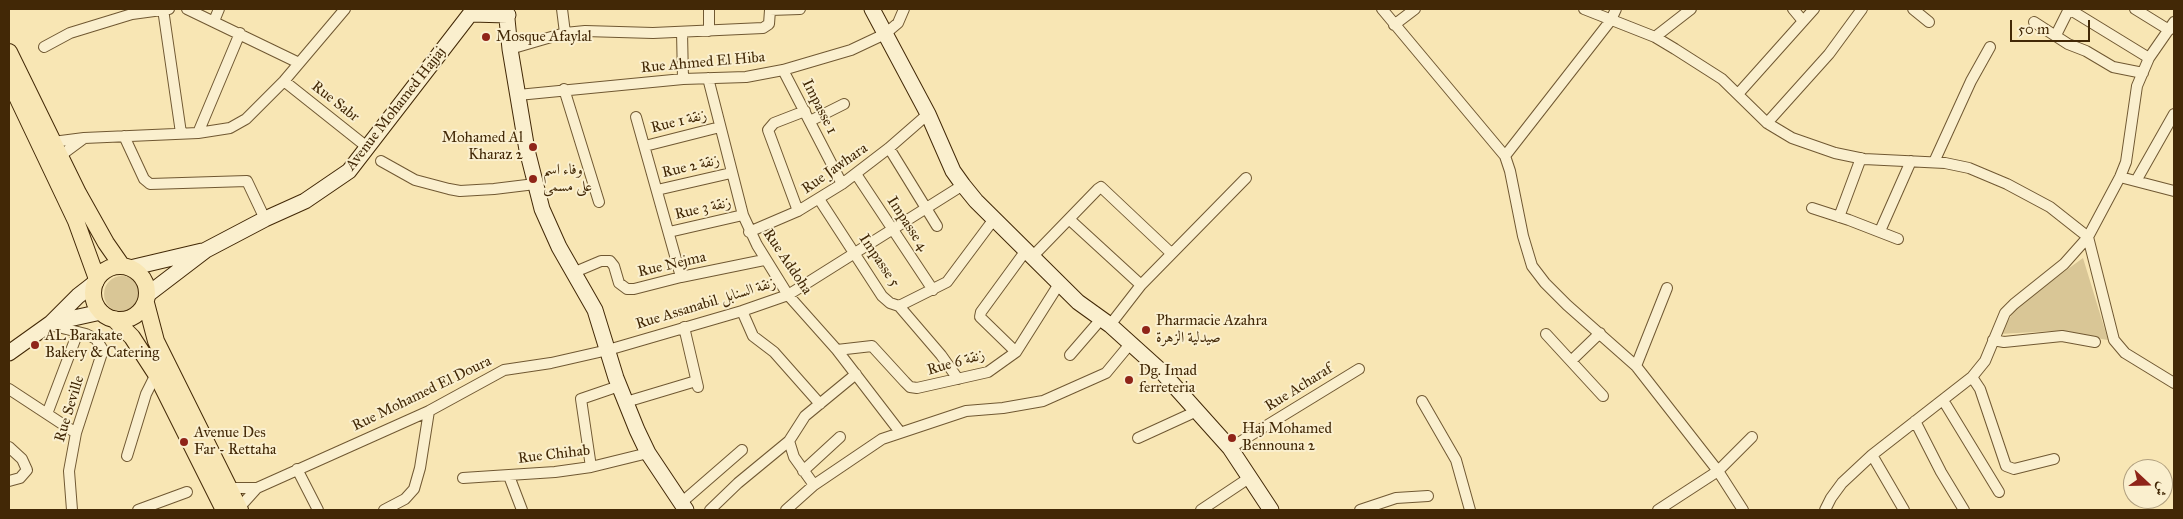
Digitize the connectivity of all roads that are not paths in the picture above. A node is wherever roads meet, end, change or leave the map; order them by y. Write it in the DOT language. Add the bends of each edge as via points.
graph roads {
  1 [pos="166,9"];
  2 [pos="187,9"];
  3 [pos="219,9"];
  4 [pos="345,9"];
  5 [pos="562,9"];
  6 [pos="709,9"];
  7 [pos="770,9"];
  8 [pos="800,9"];
  9 [pos="872,9"];
  10 [pos="904,9"];
  11 [pos="1382,9"];
  12 [pos="1415,9"];
  13 [pos="1584,9"];
  14 [pos="1616,9"];
  15 [pos="1691,9"];
  16 [pos="1793,9"];
  17 [pos="1814,9"];
  18 [pos="1862,9"];
  19 [pos="1913,9"];
  20 [pos="2069,9"];
  21 [pos="2135,9"];
  22 [pos="472,11"];
  23 [pos="507,12"];
  24 [pos="1611,20"];
  25 [pos="214,21"];
  26 [pos="1803,21"];
  27 [pos="1929,22"];
  28 [pos="2034,22"];
  29 [pos="1394,25"];
  30 [pos="2172,26"];
  31 [pos="709,31"];
  32 [pos="682,32"];
  33 [pos="240,33"];
  34 [pos="564,34"];
  35 [pos="885,34"];
  36 [pos="2056,35"];
  37 [pos="1656,37"];
  38 [pos="1990,47"];
  39 [pos="44,48"];
  40 [pos="510,49"];
  41 [pos="9,52"];
  42 [pos="2149,58"];
  43 [pos="299,63"];
  44 [pos="783,70"];
  45 [pos="2143,73"];
  46 [pos="708,78"];
  47 [pos="683,79"];
  48 [pos="9,80"];
  49 [pos="284,81"];
  50 [pos="564,90"];
  51 [pos="1738,94"];
  52 [pos="518,95"];
  53 [pos="844,104"];
  54 [pos="928,114"];
  55 [pos="2174,114"];
  56 [pos="808,116"];
  57 [pos="636,117"];
  58 [pos="1767,123"];
  59 [pos="720,127"];
  60 [pos="180,133"];
  61 [pos="198,133"];
  62 [pos="124,136"];
  63 [pos="84,138"];
  64 [pos="645,146"];
  65 [pos="367,147"];
  66 [pos="889,148"];
  67 [pos="57,149"];
  68 [pos="1505,156"];
  69 [pos="1861,158"];
  70 [pos="381,161"];
  71 [pos="1911,161"];
  72 [pos="1934,162"];
  73 [pos="731,173"];
  74 [pos="856,174"];
  75 [pos="2120,177"];
  76 [pos="1246,178"];
  77 [pos="2136,181"];
  78 [pos="535,184"];
  79 [pos="842,184"];
  80 [pos="963,185"];
  81 [pos="657,190"];
  82 [pos="2174,191"];
  83 [pos="819,199"];
  84 [pos="599,202"];
  85 [pos="926,207"];
  86 [pos="1812,208"];
  87 [pos="798,211"];
  88 [pos="743,215"];
  89 [pos="1840,217"];
  90 [pos="265,219"];
  91 [pos="994,219"];
  92 [pos="1069,219"];
  93 [pos="937,226"];
  94 [pos="892,228"];
  95 [pos="1880,231"];
  96 [pos="669,232"];
  97 [pos="749,232"];
  98 [pos="2088,237"];
  99 [pos="1898,239"];
  100 [pos="206,250"];
  101 [pos="855,252"];
  102 [pos="1030,253"];
  103 [pos="1171,253"];
  104 [pos="764,260"];
  105 [pos="126,267"];
  106 [pos="575,272"];
  107 [pos="681,277"];
  108 [pos="96,280"];
  109 [pos="1059,284"];
  110 [pos="1141,285"];
  111 [pos="1667,288"];
  112 [pos="933,290"];
  113 [pos="788,295"];
  114 [pos="146,299"];
  115 [pos="899,306"];
  116 [pos="742,311"];
  117 [pos="107,316"];
  118 [pos="1106,321"];
  119 [pos="50,324"];
  120 [pos="684,327"];
  121 [pos="78,332"];
  122 [pos="1546,334"];
  123 [pos="1600,334"];
  124 [pos="1993,340"];
  125 [pos="2094,342"];
  126 [pos="1130,344"];
  127 [pos="608,350"];
  128 [pos="837,350"];
  129 [pos="1016,352"];
  130 [pos="9,353"];
  131 [pos="1070,356"];
  132 [pos="1571,361"];
  133 [pos="1636,366"];
  134 [pos="1359,369"];
  135 [pos="156,374"];
  136 [pos="856,374"];
  137 [pos="1972,377"];
  138 [pos="958,379"];
  139 [pos="2174,383"];
  140 [pos="620,386"];
  141 [pos="9,389"];
  142 [pos="1603,396"];
  143 [pos="1943,400"];
  144 [pos="1422,401"];
  145 [pos="626,402"];
  146 [pos="820,404"];
  147 [pos="429,411"];
  148 [pos="1197,411"];
  149 [pos="47,414"];
  150 [pos="1915,421"];
  151 [pos="900,432"];
  152 [pos="76,433"];
  153 [pos="840,437"];
  154 [pos="1752,437"];
  155 [pos="1138,438"];
  156 [pos="790,441"];
  157 [pos="9,447"];
  158 [pos="1230,448"];
  159 [pos="742,450"];
  160 [pos="648,453"];
  161 [pos="1872,455"];
  162 [pos="127,456"];
  163 [pos="2054,458"];
  164 [pos="591,467"];
  165 [pos="297,469"];
  166 [pos="803,471"];
  167 [pos="1718,471"];
  168 [pos="509,476"];
  169 [pos="463,478"];
  170 [pos="1249,478"];
  171 [pos="9,481"];
  172 [pos="814,485"];
  173 [pos="227,488"];
  174 [pos="257,488"];
  175 [pos="187,492"];
  176 [pos="1999,492"];
  177 [pos="1428,496"];
  178 [pos="683,507"];
  179 [pos="72,510"];
  180 [pos="138,510"];
  181 [pos="234,510"];
  182 [pos="318,510"];
  183 [pos="384,510"];
  184 [pos="522,510"];
  185 [pos="710,510"];
  186 [pos="786,510"];
  187 [pos="1200,510"];
  188 [pos="1271,510"];
  189 [pos="1360,510"];
  190 [pos="1470,510"];
  191 [pos="1658,510"];
  192 [pos="1743,510"];
  193 [pos="1825,510"];
  194 [pos="1904,510"];
  195 [pos="1964,510"];
  1 -- 39 [label="street" via="132,14 70,33"];
  1 -- 60 [label="street"];
  2 -- 25 [label="street"];
  3 -- 25 [label="street"];
  4 -- 43 [label="street"];
  5 -- 34 [label="street"];
  6 -- 31 [label="street"];
  7 -- 8 [label="street"];
  7 -- 31 [label="street" via="766,28"];
  9 -- 35 [label="street"];
  10 -- 35 [label="street" via="898,23"];
  11 -- 29 [label="street"];
  12 -- 29 [label="street"];
  13 -- 24 [label="street"];
  14 -- 24 [label="street"];
  15 -- 37 [label="street"];
  16 -- 26 [label="street"];
  17 -- 26 [label="street"];
  18 -- 58 [label="street" via="1829,54"];
  19 -- 27 [label="street"];
  20 -- 36 [label="street"];
  20 -- 42 [label="street"];
  21 -- 30 [label="street"];
  22 -- 23 [label="street, Avenue Mohamed Hajjaj"];
  22 -- 65 [label="street, Avenue Mohamed Hajjaj"];
  23 -- 40 [label="street"];
  24 -- 37 [label="street"];
  24 -- 68 [label="street"];
  25 -- 33 [label="street"];
  26 -- 51 [label="street"];
  28 -- 36 [label="street"];
  29 -- 68 [label="street"];
  30 -- 42 [label="street"];
  31 -- 32 [label="street"];
  32 -- 34 [label="street" via="585,31"];
  32 -- 47 [label="street"];
  33 -- 43 [label="street"];
  33 -- 61 [label="street"];
  34 -- 40 [label="street"];
  35 -- 44 [label="street, Rue Ahmed El Hiba" via="851,50"];
  35 -- 54 [label="street"];
  36 -- 45 [label="street" via="2113,67"];
  37 -- 51 [label="street" via="1722,79"];
  38 -- 72 [label="street"];
  40 -- 52 [label="street"];
  41 -- 67 [label="main road"];
  42 -- 45 [label="street"];
  43 -- 49 [label="street"];
  44 -- 46 [label="street, Rue Ahmed El Hiba" via="746,77"];
  44 -- 56 [label="street, Impasse 1"];
  45 -- 75 [label="street" via="2135,95 2130,143"];
  46 -- 47 [label="street, Rue Ahmed El Hiba"];
  46 -- 59 [label="street, Rue Addoha"];
  47 -- 50 [label="street, Rue Ahmed El Hiba"];
  48 -- 108 [label="main road" via="76,221"];
  49 -- 61 [label="street" via="240,124"];
  49 -- 65 [label="street, Rue Sabr"];
  50 -- 52 [label="street, Rue Ahmed El Hiba"];
  50 -- 84 [label="street"];
  51 -- 58 [label="street"];
  52 -- 78 [label="street"];
  53 -- 56 [label="street"];
  54 -- 66 [label="street, Rue Jawhara"];
  54 -- 80 [label="street" via="953,171"];
  55 -- 77 [label="street"];
  56 -- 79 [label="street, Impasse 1"];
  56 -- 87 [label="street" via="774,123 768,130"];
  57 -- 64 [label="street"];
  58 -- 69 [label="street" via="1792,138"];
  59 -- 64 [label="street, Rue 1 زنقة"];
  59 -- 73 [label="street, Rue Addoha"];
  60 -- 61 [label="street"];
  60 -- 62 [label="street"];
  62 -- 63 [label="street"];
  62 -- 90 [label="street" via="144,179 150,184 247,181"];
  63 -- 67 [label="street"];
  63 -- 67 [label="street"];
  64 -- 81 [label="street"];
  65 -- 90 [label="street, Avenue Mohamed Hajjaj" via="355,165 342,176 305,201"];
  66 -- 74 [label="street, Rue Jawhara"];
  66 -- 85 [label="street"];
  67 -- 105 [label="main road" via="98,229"];
  68 -- 123 [label="street" via="1532,266 1545,283"];
  69 -- 71 [label="street"];
  69 -- 89 [label="street"];
  70 -- 78 [label="street" via="415,180 449,190 487,190"];
  71 -- 72 [label="street"];
  71 -- 95 [label="street"];
  72 -- 98 [label="street" via="1969,168 2007,184 2050,207"];
  73 -- 81 [label="street, Rue 2 زنقة"];
  73 -- 88 [label="street, Rue Addoha"];
  74 -- 79 [label="street, Rue Jawhara"];
  74 -- 94 [label="street, Impasse 4"];
  75 -- 77 [label="street"];
  75 -- 98 [label="street"];
  76 -- 103 [label="street"];
  77 -- 82 [label="street"];
  78 -- 106 [label="street" via="548,223"];
  79 -- 83 [label="street, Rue Jawhara"];
  80 -- 85 [label="street, Rue Assanabil زنقة السنابل"];
  80 -- 91 [label="street"];
  81 -- 96 [label="street"];
  83 -- 87 [label="street, Rue Jawhara"];
  83 -- 101 [label="street, Impasse 5"];
  85 -- 93 [label="street"];
  85 -- 94 [label="street, Rue Assanabil زنقة السنابل"];
  86 -- 89 [label="street"];
  87 -- 97 [label="street, Rue Jawhara"];
  88 -- 96 [label="street, Rue 3 زنقة"];
  88 -- 97 [label="street, Rue Addoha"];
  89 -- 95 [label="street"];
  90 -- 100 [label="street, Avenue Mohamed Hajjaj"];
  91 -- 102 [label="street"];
  91 -- 112 [label="street" via="954,274"];
  92 -- 102 [label="street"];
  92 -- 103 [label="street" via="1101,187"];
  92 -- 110 [label="street"];
  94 -- 101 [label="street, Rue Assanabil زنقة السنابل"];
  94 -- 112 [label="street, Impasse 4"];
  95 -- 99 [label="street"];
  96 -- 107 [label="street"];
  97 -- 104 [label="street, Rue Addoha"];
  98 -- 124 [label="street" via="2064,264 2005,313"];
  98 -- 139 [label="street" via="2114,340 2125,353"];
  100 -- 105 [label="street, Avenue Mohamed Hajjaj"];
  100 -- 114 [label="street, Avenue Mohamed Hajjaj"];
  101 -- 113 [label="street, Rue Assanabil زنقة السنابل"];
  101 -- 115 [label="street, Impasse 5" via="882,296"];
  102 -- 109 [label="street"];
  102 -- 129 [label="street" via="980,317"];
  103 -- 110 [label="street"];
  104 -- 107 [label="street, Rue Nejma"];
  104 -- 113 [label="street, Rue Addoha"];
  105 -- 108 [label="main road" via="113,267"];
  105 -- 114 [label="main road" via="143,278"];
  106 -- 107 [label="street, Rue Nejma" via="601,261 610,261 619,283 629,289"];
  106 -- 127 [label="street" via="595,310"];
  108 -- 117 [label="main road" via="94,298"];
  108 -- 119 [label="street"];
  109 -- 118 [label="street"];
  109 -- 129 [label="street, Rue 6 زنقة"];
  110 -- 118 [label="street"];
  111 -- 133 [label="street"];
  112 -- 115 [label="street"];
  113 -- 116 [label="street, Rue Assanabil زنقة السنابل"];
  113 -- 128 [label="street, Rue Addoha"];
  114 -- 117 [label="main road" via="136,315 129,319"];
  114 -- 173 [label="main road" via="156,341"];
  115 -- 138 [label="street, Impasse 5"];
  116 -- 120 [label="street, Rue Assanabil زنقة السنابل"];
  116 -- 146 [label="street" via="753,336 774,352"];
  117 -- 119 [label="street"];
  117 -- 135 [label="main road" via="132,337"];
  118 -- 126 [label="street"];
  118 -- 131 [label="street"];
  119 -- 121 [label="street, Rue Seville"];
  119 -- 130 [label="street"];
  120 -- 127 [label="street, Rue Assanabil زنقة السنابل"];
  120 -- 145 [label="street" via="697,384"];
  121 -- 149 [label="street"];
  121 -- 152 [label="street, Rue Seville" via="96,339 103,350"];
  122 -- 132 [label="street"];
  123 -- 132 [label="street"];
  123 -- 133 [label="street"];
  124 -- 125 [label="street" via="2004,342 2062,336"];
  124 -- 137 [label="street" via="1985,361"];
  126 -- 148 [label="street" via="1161,371"];
  126 -- 151 [label="street" via="1106,373 1043,401 966,411"];
  127 -- 140 [label="street"];
  127 -- 147 [label="street, Rue Mohamed El Doura" via="552,364 504,370"];
  128 -- 136 [label="street, Rue Addoha"];
  128 -- 138 [label="street, Rue 6 زنقة" via="872,346 910,387"];
  129 -- 138 [label="street, Rue 6 زنقة" via="988,372"];
  132 -- 142 [label="street"];
  133 -- 167 [label="street"];
  134 -- 158 [label="street, Rue Acharaf"];
  135 -- 162 [label="street" via="146,394"];
  135 -- 181 [label="main road"];
  136 -- 146 [label="street"];
  136 -- 151 [label="street, Rue Addoha"];
  137 -- 143 [label="street"];
  137 -- 163 [label="street" via="1980,389 2006,466 2014,469"];
  140 -- 145 [label="street"];
  140 -- 164 [label="street" via="581,400"];
  141 -- 149 [label="street"];
  143 -- 150 [label="street"];
  143 -- 176 [label="street"];
  144 -- 190 [label="street" via="1456,460"];
  145 -- 160 [label="street"];
  146 -- 156 [label="street" via="805,416"];
  147 -- 165 [label="street, Rue Mohamed El Doura"];
  147 -- 183 [label="street" via="414,489 405,499"];
  148 -- 155 [label="street"];
  148 -- 158 [label="street"];
  149 -- 152 [label="street"];
  150 -- 161 [label="street"];
  150 -- 195 [label="street"];
  151 -- 172 [label="street" via="882,439"];
  152 -- 179 [label="street, Rue Seville" via="69,471"];
  153 -- 166 [label="street"];
  154 -- 167 [label="street"];
  156 -- 166 [label="street" via="794,457"];
  156 -- 185 [label="street"];
  157 -- 171 [label="street" via="22,459 27,470 24,475"];
  158 -- 170 [label="street"];
  159 -- 178 [label="street"];
  160 -- 164 [label="street, Rue Chihab"];
  160 -- 178 [label="street"];
  161 -- 193 [label="street" via="1842,482"];
  161 -- 194 [label="street"];
  164 -- 168 [label="street, Rue Chihab"];
  165 -- 174 [label="street, Rue Mohamed El Doura"];
  165 -- 182 [label="street"];
  166 -- 172 [label="street"];
  167 -- 191 [label="street"];
  167 -- 192 [label="street"];
  168 -- 169 [label="street, Rue Chihab"];
  168 -- 184 [label="street"];
  170 -- 187 [label="street"];
  170 -- 188 [label="street"];
  172 -- 186 [label="street"];
  173 -- 174 [label="street, Rue Mohamed El Doura"];
  173 -- 181 [label="main road"];
  174 -- 181 [label="street, Rue Mohamed El Doura"];
  175 -- 180 [label="street"];
  177 -- 189 [label="street" via="1396,498"];
}
